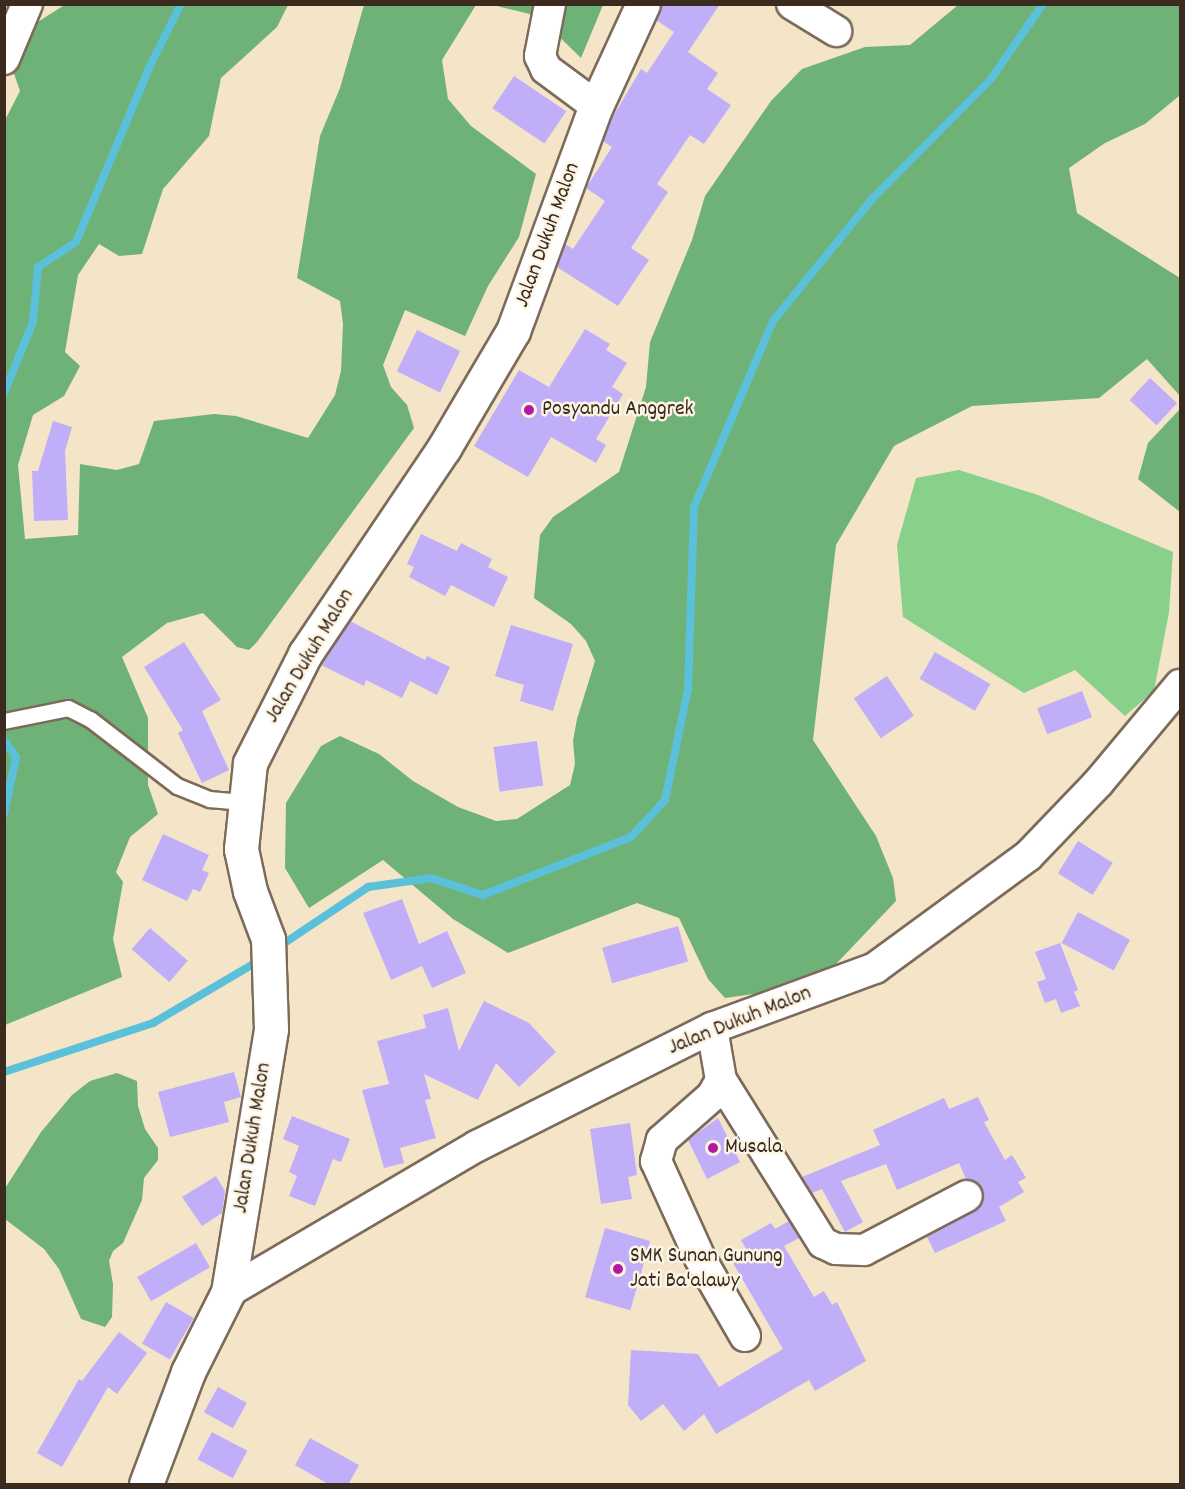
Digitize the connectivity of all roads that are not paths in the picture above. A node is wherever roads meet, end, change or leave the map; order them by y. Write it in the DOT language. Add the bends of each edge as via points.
graph roads {
  1 [pos="27,4"];
  2 [pos="550,4"];
  3 [pos="643,4"];
  4 [pos="792,4"];
  5 [pos="836,31"];
  6 [pos="4,59"];
  7 [pos="596,106"];
  8 [pos="1180,685"];
  9 [pos="7,719"];
  10 [pos="246,802"];
  11 [pos="712,1028"];
  12 [pos="721,1080"];
  13 [pos="967,1196"];
  14 [pos="228,1292"];
  15 [pos="745,1336"];
  16 [pos="146,1485"];
  1 -- 6 [label="street"];
  2 -- 7 [label="street" via="540,56 546,69"];
  3 -- 7 [label="street, Jalan Dukuh Malon"];
  4 -- 5 [label="street"];
  7 -- 10 [label="street, Jalan Dukuh Malon" via="513,332 444,448 305,654 250,763"];
  8 -- 11 [label="street, Jalan Dukuh Malon" via="1098,783 1028,856 875,968"];
  9 -- 10 [label="lane" via="68,708 90,719 177,786 209,800"];
  10 -- 14 [label="street, Jalan Dukuh Malon" via="241,849 269,951 271,1029"];
  11 -- 12 [label="street"];
  11 -- 14 [label="street, Jalan Dukuh Malon" via="477,1146"];
  12 -- 13 [label="street" via="806,1220 830,1246 864,1250"];
  12 -- 15 [label="street" via="712,1096 662,1140 656,1161 700,1258"];
  14 -- 16 [label="street, Jalan Dukuh Malon" via="188,1372"];
}
